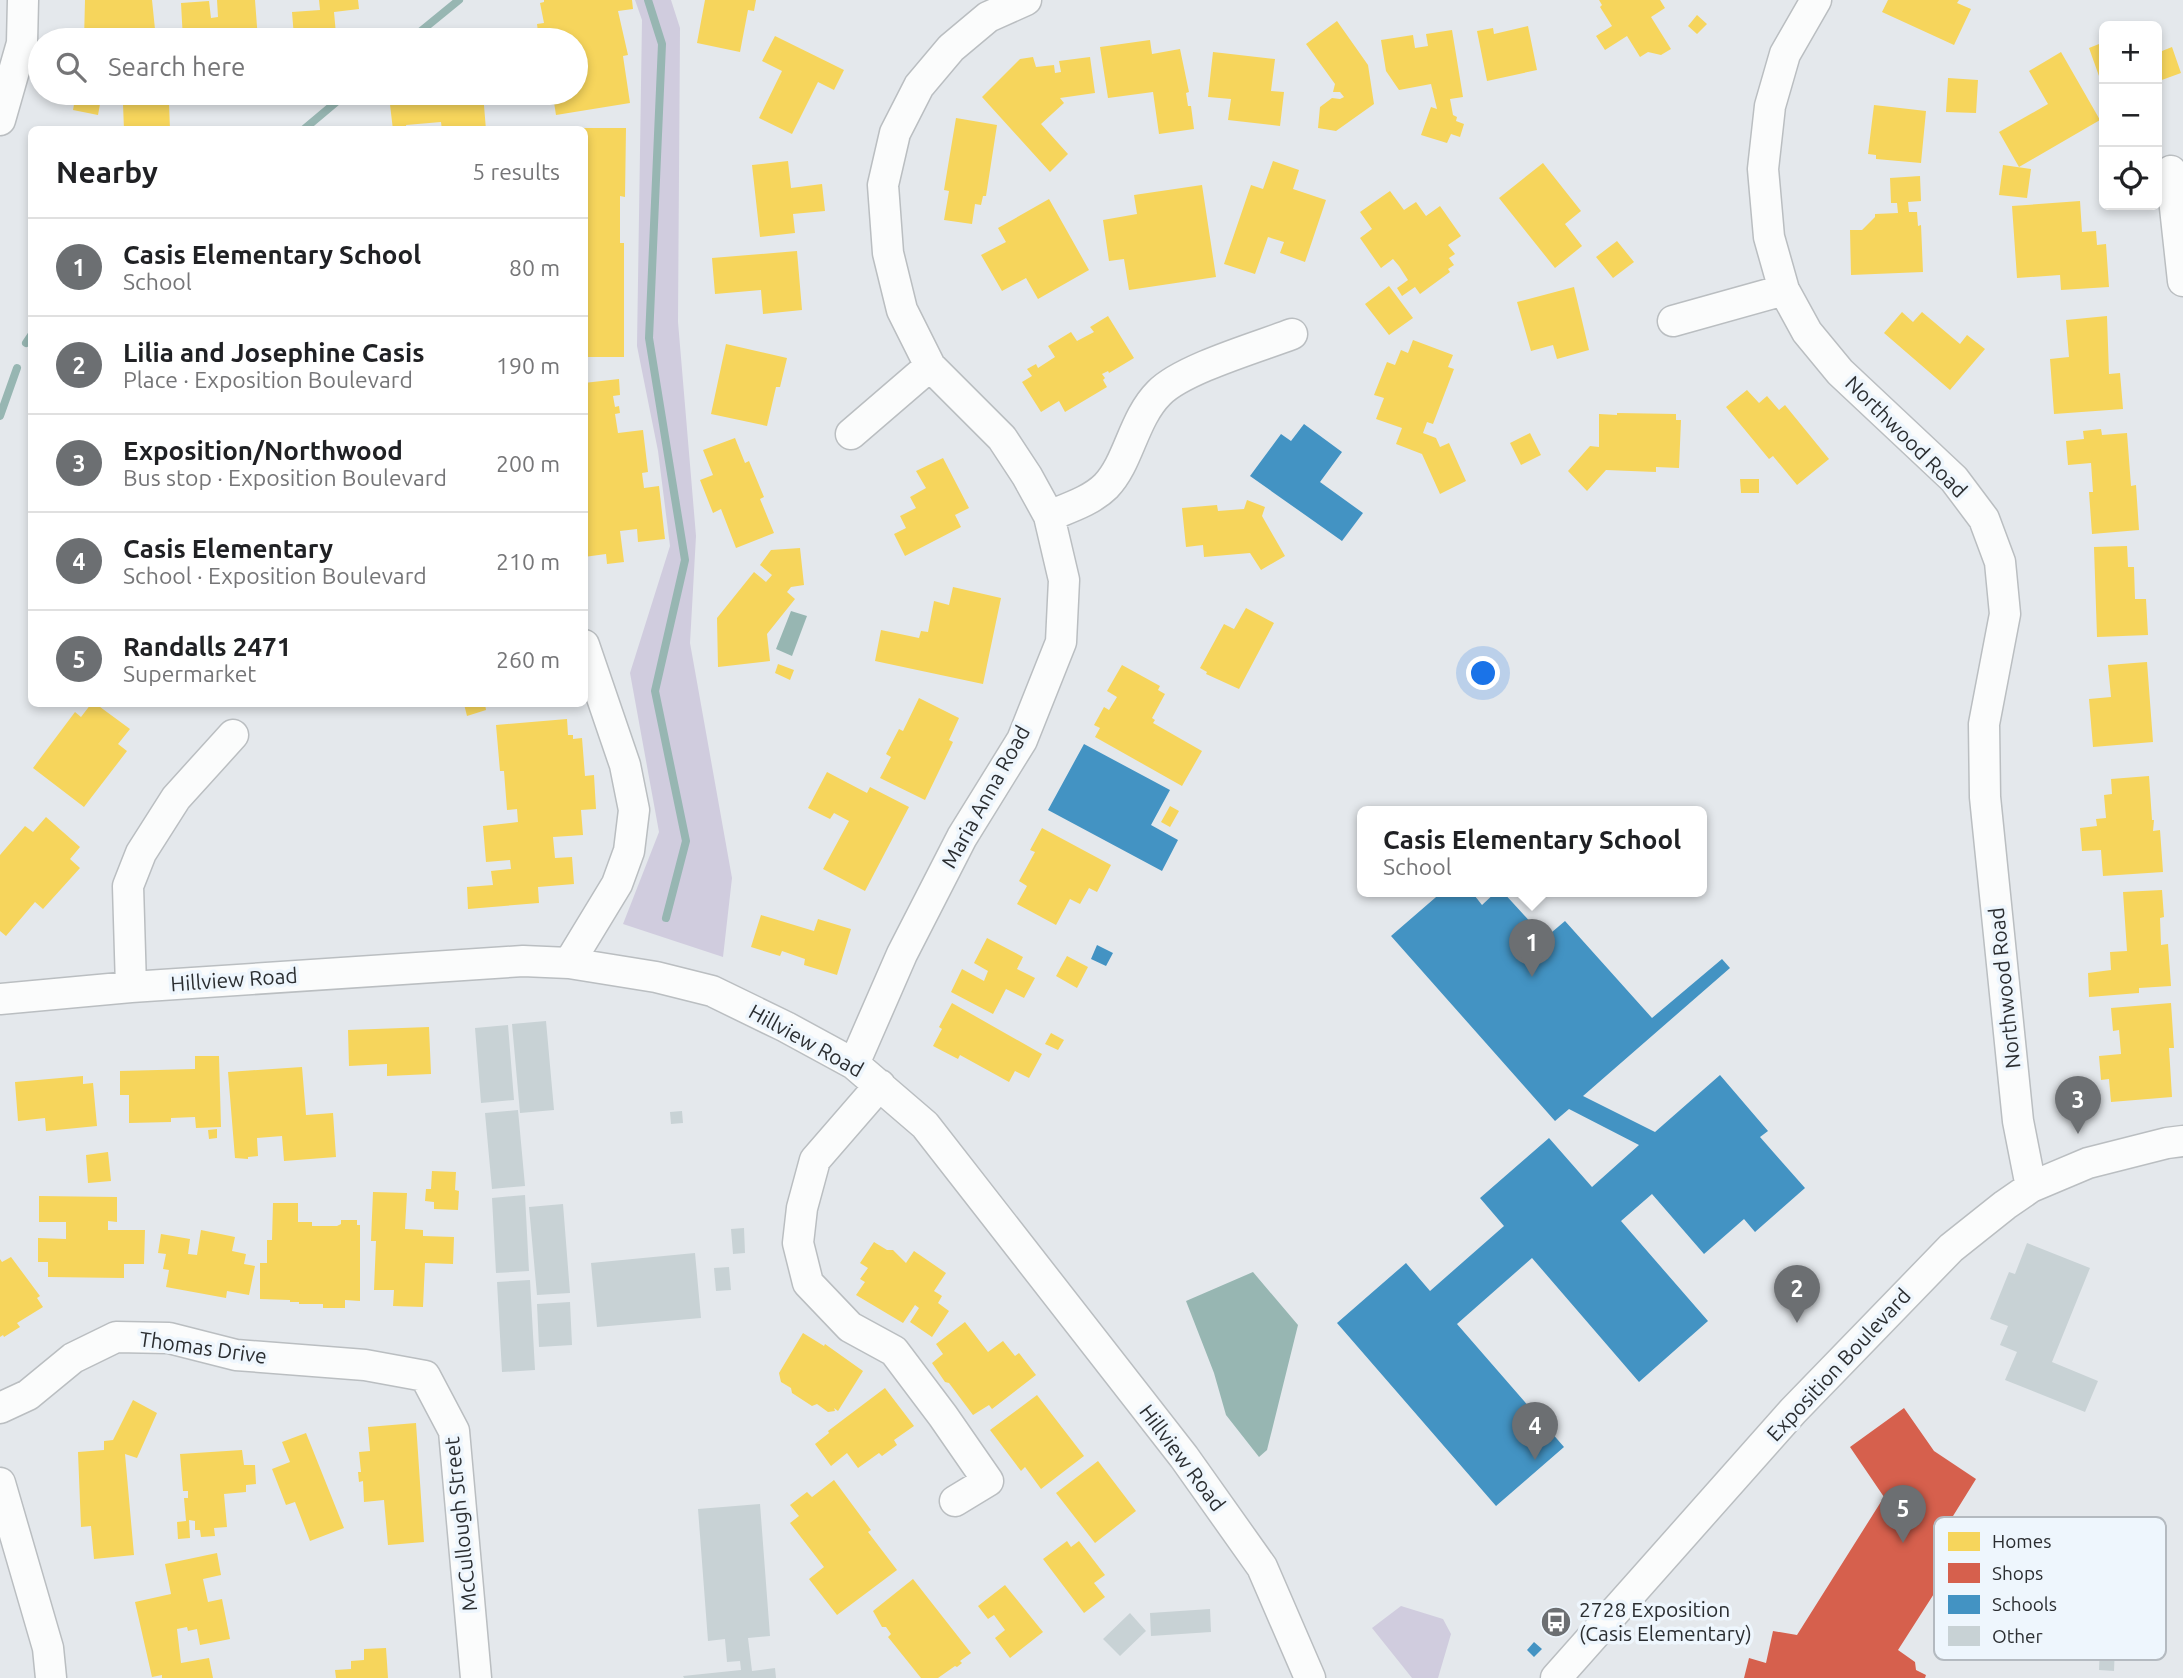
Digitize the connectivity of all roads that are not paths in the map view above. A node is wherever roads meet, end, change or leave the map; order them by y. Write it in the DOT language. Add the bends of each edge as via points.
graph roads {
  1 [pos="23,0"];
  2 [pos="1026,0"];
  3 [pos="1816,0"];
  4 [pos="0,120"];
  5 [pos="2171,171"];
  6 [pos="2183,281"];
  7 [pos="1784,290"];
  8 [pos="1673,321"];
  9 [pos="1292,334"];
  10 [pos="930,366"];
  11 [pos="851,434"];
  12 [pos="1049,516"];
  13 [pos="588,657"];
  14 [pos="233,735"];
  15 [pos="569,963"];
  16 [pos="131,987"];
  17 [pos="0,999"];
  18 [pos="854,1064"];
  19 [pos="880,1086"];
  20 [pos="2183,1141"];
  21 [pos="2031,1187"];
  22 [pos="425,1376"];
  23 [pos="0,1408"];
  24 [pos="0,1483"];
  25 [pos="955,1501"];
  26 [pos="51,1678"];
  27 [pos="476,1678"];
  28 [pos="1310,1678"];
  29 [pos="1556,1678"];
  1 -- 4 [label="street" via="22,43"];
  2 -- 10 [label="street, Maria Anna Road" via="988,17 951,48 919,86 895,133 883,185 888,253 902,310"];
  3 -- 7 [label="street, Northwood Road" via="1785,54 1768,118 1765,196 1769,237"];
  5 -- 6 [label="street"];
  7 -- 8 [label="street"];
  7 -- 21 [label="street, Northwood Road" via="1807,332 1840,372 1954,480 1984,519 2000,562 2005,614 1984,724 1985,797 2018,1121"];
  9 -- 12 [label="street" via="1195,370 1160,391 1137,423 1106,486"];
  10 -- 11 [label="street"];
  10 -- 12 [label="street, Maria Anna Road" via="1002,438"];
  12 -- 18 [label="street, Maria Anna Road" via="1064,580 1060,642 1022,740 956,848 902,954"];
  13 -- 15 [label="street" via="625,765 634,810 629,851 617,884"];
  14 -- 16 [label="street" via="176,798 141,853 128,886"];
  15 -- 16 [label="street, Hillview Road" via="523,961"];
  15 -- 18 [label="street, Hillview Road" via="712,991"];
  16 -- 17 [label="street, Hillview Road"];
  18 -- 19 [label="street, Hillview Road"];
  19 -- 25 [label="street" via="815,1160 798,1243 808,1283 850,1327 894,1351 988,1480"];
  19 -- 28 [label="street, Hillview Road" via="925,1125 1184,1457 1262,1567"];
  20 -- 21 [label="street, Exposition Boulevard" via="2088,1163"];
  21 -- 29 [label="street, Exposition Boulevard" via="1951,1248 1891,1307"];
  22 -- 23 [label="street, Thomas Drive" via="365,1365 236,1355 169,1338 116,1337 73,1358 28,1395"];
  22 -- 27 [label="street, McCullough Street" via="454,1431"];
  24 -- 26 [label="street" via="48,1648"];
}
